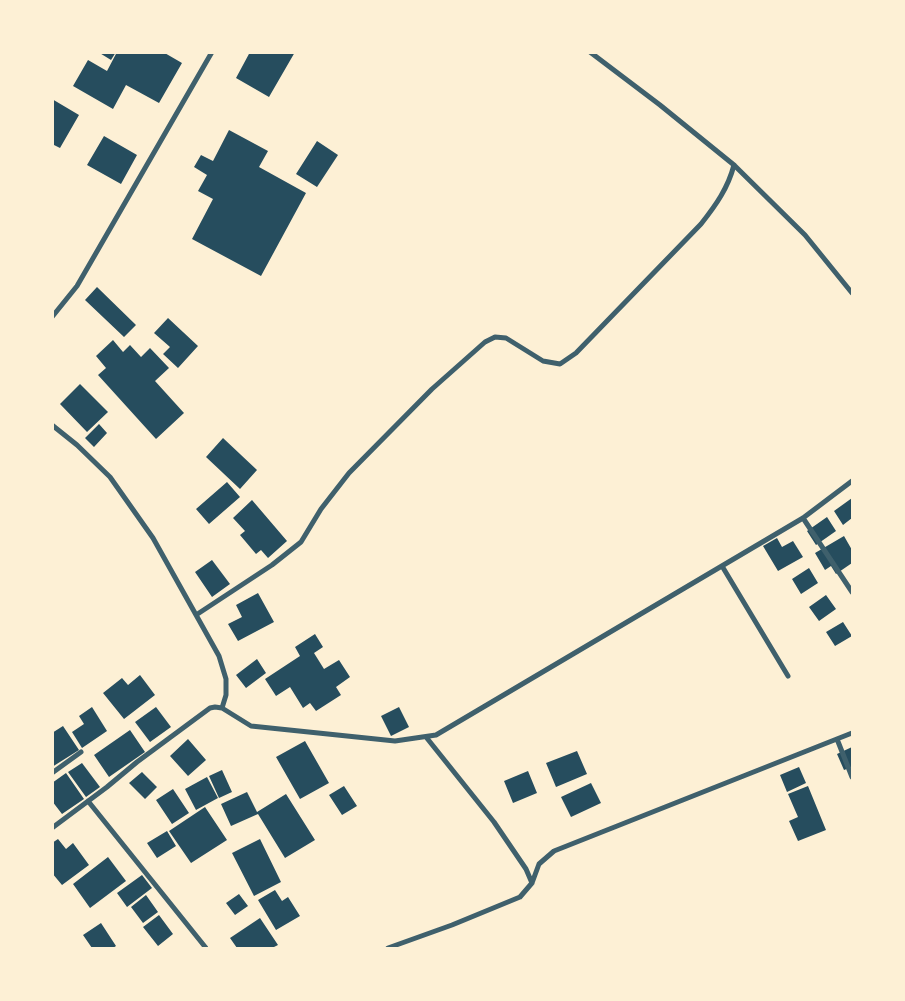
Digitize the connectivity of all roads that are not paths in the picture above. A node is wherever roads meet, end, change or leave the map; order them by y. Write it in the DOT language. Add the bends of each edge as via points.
graph roads {
  1 [pos="212,52"];
  2 [pos="590,52"];
  3 [pos="734,164"];
  4 [pos="852,293"];
  5 [pos="52,317"];
  6 [pos="52,425"];
  7 [pos="852,481"];
  8 [pos="803,518"];
  9 [pos="722,566"];
  10 [pos="852,592"];
  11 [pos="196,615"];
  12 [pos="788,676"];
  13 [pos="222,708"];
  14 [pos="852,733"];
  15 [pos="426,737"];
  16 [pos="837,739"];
  17 [pos="81,752"];
  18 [pos="52,773"];
  19 [pos="852,777"];
  20 [pos="88,801"];
  21 [pos="54,824"];
  22 [pos="532,883"];
  23 [pos="206,948"];
  24 [pos="388,948"];
  1 -- 5 [label="street" via="77,286"];
  2 -- 3 [label="street"];
  3 -- 4 [label="street" via="806,235"];
  3 -- 11 [label="street" via="730,182 701,224 576,353 560,364 543,361 506,338 495,337 485,342 432,389 349,473 301,542"];
  6 -- 11 [label="street" via="110,477 153,538"];
  7 -- 8 [label="street"];
  8 -- 9 [label="street"];
  8 -- 10 [label="street"];
  9 -- 12 [label="street"];
  9 -- 15 [label="street" via="436,735"];
  11 -- 13 [label="street" via="219,656 226,679"];
  13 -- 15 [label="street" via="251,726 395,741"];
  13 -- 20 [label="street" via="210,708"];
  14 -- 16 [label="street"];
  15 -- 22 [label="street" via="494,822"];
  16 -- 19 [label="street"];
  16 -- 22 [label="street" via="554,851 539,864"];
  17 -- 18 [label="street"];
  20 -- 21 [label="street"];
  20 -- 23 [label="street"];
  22 -- 24 [label="street" via="520,897 497,908"];
}
